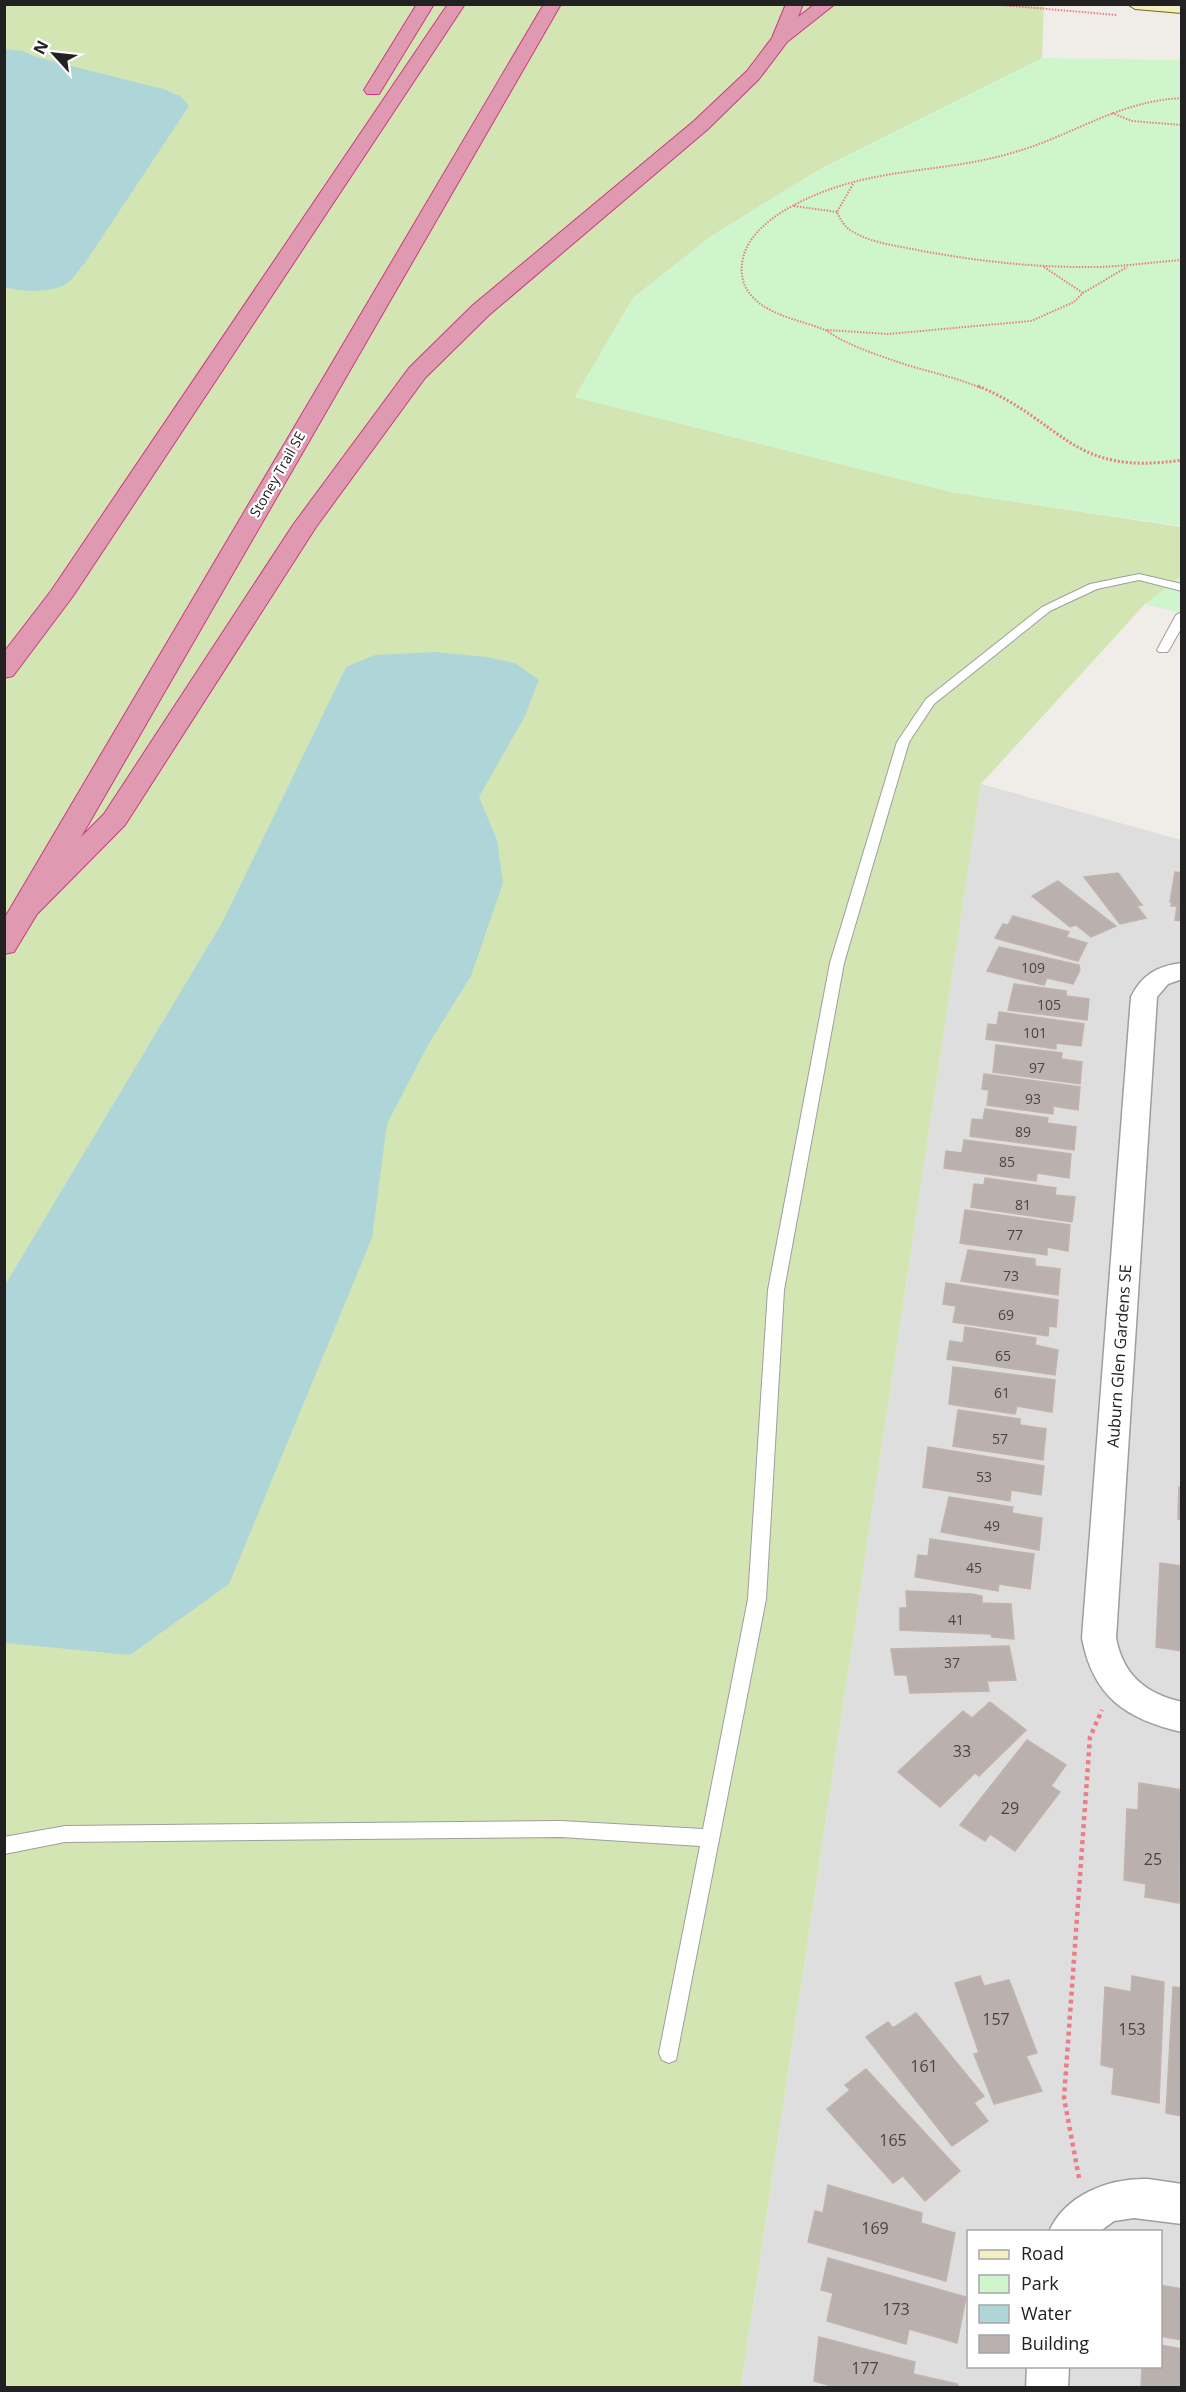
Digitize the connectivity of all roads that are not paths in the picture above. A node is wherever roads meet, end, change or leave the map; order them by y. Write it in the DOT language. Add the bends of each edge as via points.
graph roads {
  1 [pos="426,4"];
  2 [pos="457,4"];
  3 [pos="553,4"];
  4 [pos="795,4"];
  5 [pos="827,4"];
  6 [pos="1182,8"];
  7 [pos="1129,10"];
  8 [pos="780,39"];
  9 [pos="372,130"];
  10 [pos="1182,588"];
  11 [pos="1182,615"];
  12 [pos="1162,650"];
  13 [pos="4,670"];
  14 [pos="27,907"];
  15 [pos="4,945"];
  16 [pos="1182,971"];
  17 [pos="1182,1717"];
  18 [pos="711,1838"];
  19 [pos="4,1846"];
  20 [pos="669,2053"];
  21 [pos="1182,2204"];
  22 [pos="1077,2223"];
  23 [pos="1048,2368"];
  24 [pos="1047,2388"];
  1 -- 9 [label="highway" via="370,96"];
  2 -- 9 [label="highway"];
  3 -- 14 [label="highway, Stoney Trail SE"];
  4 -- 8 [label="highway"];
  5 -- 8 [label="highway"];
  6 -- 7 [label="main road"];
  8 -- 14 [label="highway" via="753,75 701,125 481,310 417,373 305,525 115,819"];
  9 -- 13 [label="highway" via="60,596"];
  10 -- 18 [label="lane" via="1139,577 1094,586 1046,609 930,702 903,742 837,963 776,1290 757,1599"];
  11 -- 12 [label="lane"];
  14 -- 15 [label="highway, Stoney Trail SE"];
  16 -- 17 [label="street, Auburn Glen Gardens SE" via="1158,978 1144,997 1099,1638 1106,1669 1114,1682 1139,1704"];
  18 -- 19 [label="lane" via="561,1829 64,1834"];
  18 -- 20 [label="lane"];
  21 -- 22 [label="street" via="1130,2197 1107,2202"];
  23 -- 24 [label="street"];
}
